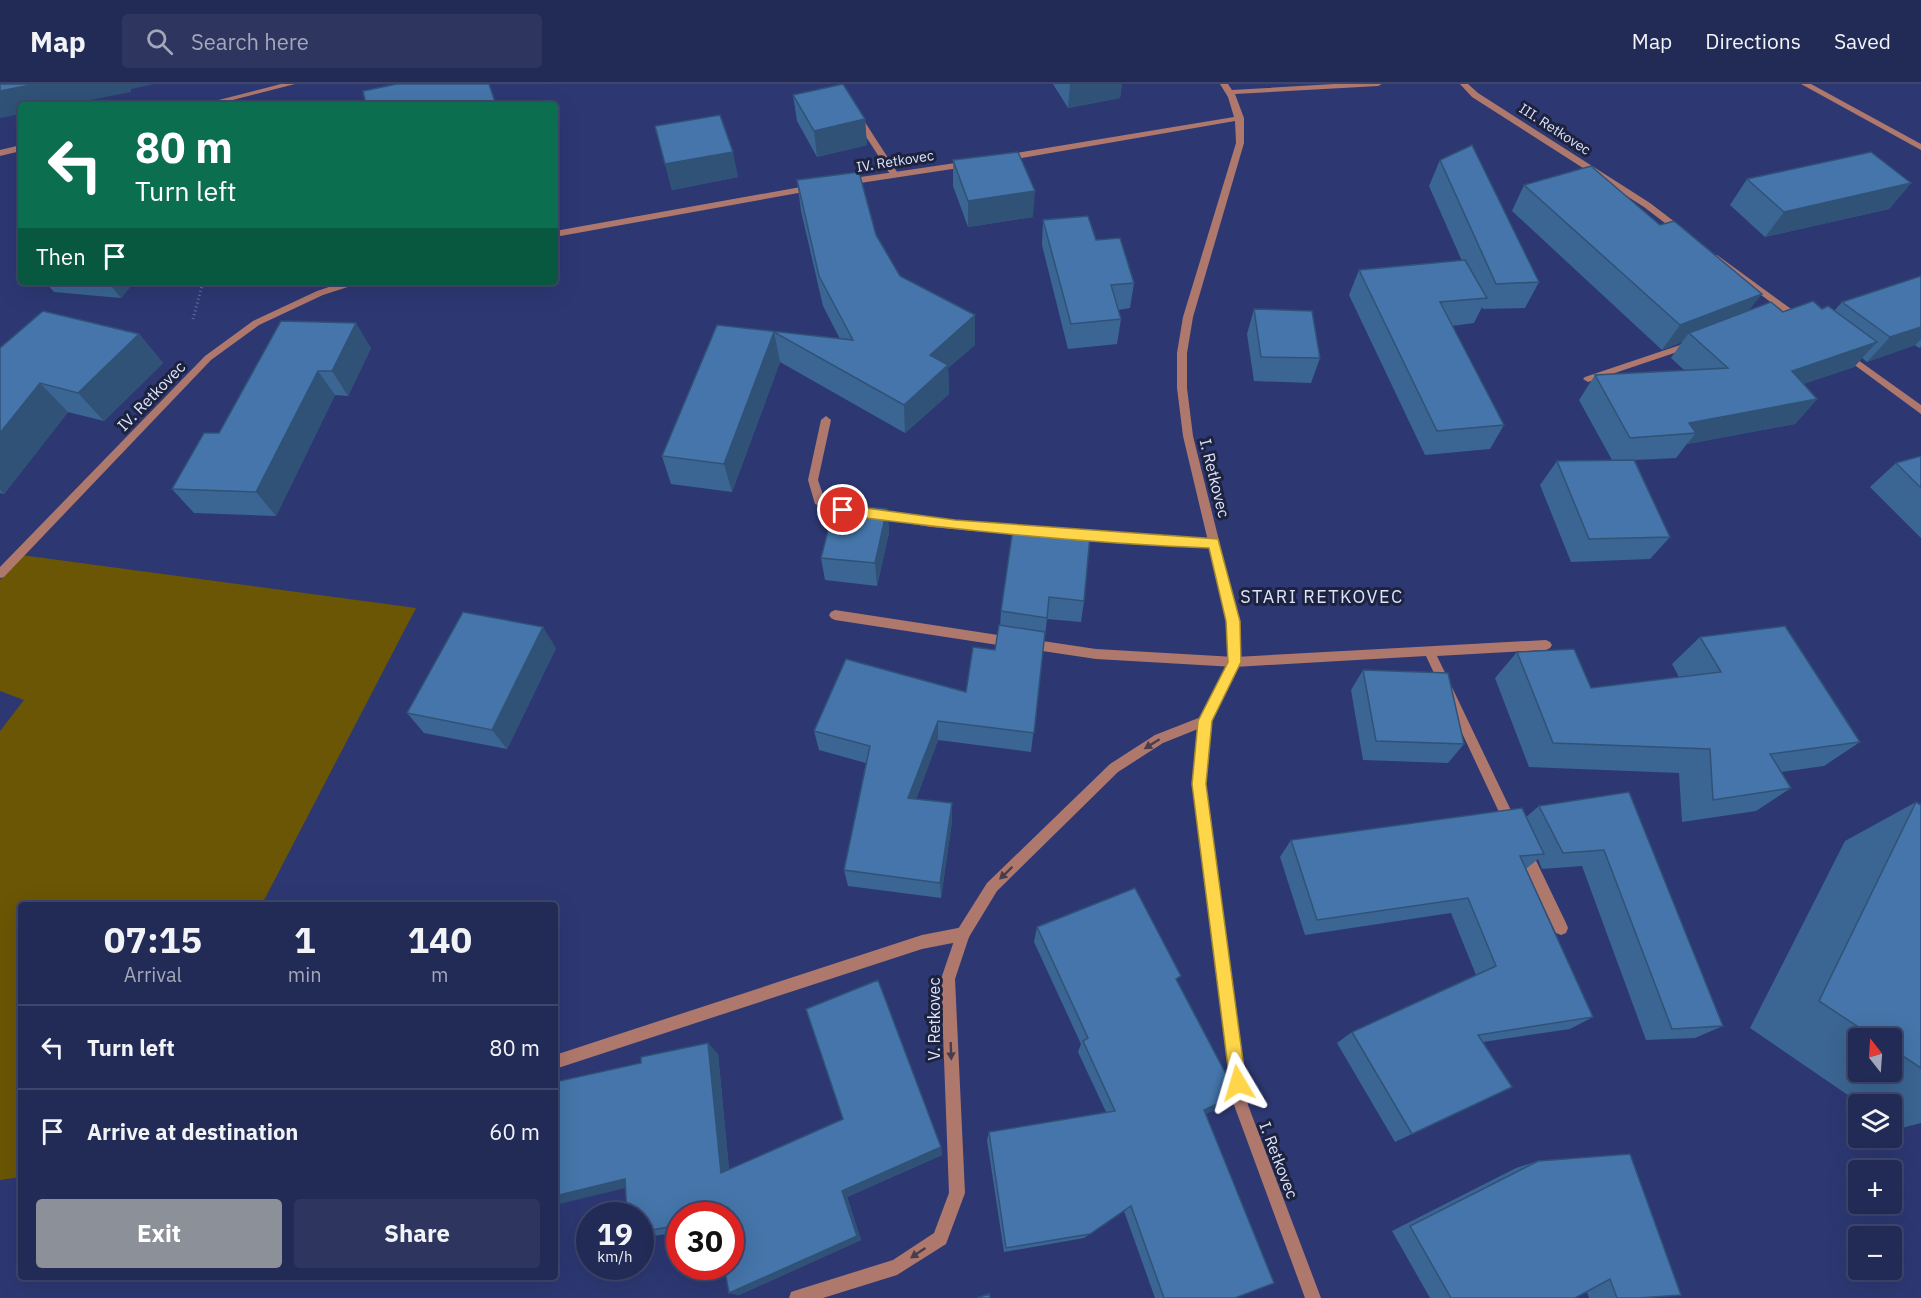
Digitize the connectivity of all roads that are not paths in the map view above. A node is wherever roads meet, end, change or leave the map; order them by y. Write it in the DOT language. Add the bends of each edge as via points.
graph roads {
  1 [pos="291,84"];
  2 [pos="1378,84"];
  3 [pos="1464,84"];
  4 [pos="1805,84"];
  5 [pos="1227,88"];
  6 [pos="216,102"];
  7 [pos="855,113"];
  8 [pos="1240,118"];
  9 [pos="1921,147"];
  10 [pos="18,149"];
  11 [pos="0,153"];
  12 [pos="996,159"];
  13 [pos="974,163"];
  14 [pos="894,175"];
  15 [pos="839,184"];
  16 [pos="827,185"];
  17 [pos="558,233"];
  18 [pos="1693,240"];
  19 [pos="1711,253"];
  20 [pos="345,285"];
  21 [pos="1785,308"];
  22 [pos="1774,313"];
  23 [pos="1812,329"];
  24 [pos="1697,342"];
  25 [pos="1839,349"];
  26 [pos="1588,379"];
  27 [pos="1921,410"];
  28 [pos="826,420"];
  29 [pos="1038,532"];
  30 [pos="1062,534"];
  31 [pos="1214,543"];
  32 [pos="0,574"];
  33 [pos="835,615"];
  34 [pos="1546,645"];
  35 [pos="1429,651"];
  36 [pos="1235,662"];
  37 [pos="1205,721"];
  38 [pos="1561,928"];
  39 [pos="963,934"];
  40 [pos="558,1061"];
  41 [pos="796,1298"];
  42 [pos="1313,1298"];
  1 -- 6 [label="street"];
  2 -- 5 [label="street"];
  3 -- 18 [label="street, III. Retkovec" via="1475,95 1647,205"];
  4 -- 9 [label="street"];
  5 -- 8 [label="street, I. Retkovec"];
  7 -- 14 [label="street"];
  8 -- 12 [label="street"];
  8 -- 31 [label="street, I. Retkovec" via="1240,143 1188,317 1182,353 1188,436"];
  10 -- 11 [label="street"];
  13 -- 14 [label="street, IV. Retkovec"];
  14 -- 15 [label="street, IV. Retkovec"];
  16 -- 17 [label="street"];
  19 -- 21 [label="street"];
  20 -- 32 [label="street, IV. Retkovec" via="256,323 208,358"];
  21 -- 22 [label="street"];
  21 -- 23 [label="street"];
  24 -- 26 [label="street"];
  25 -- 27 [label="street"];
  28 -- 29 [label="street" via="813,480 819,501 843,510 931,523"];
  30 -- 31 [label="street"];
  31 -- 36 [label="street, I. Retkovec" via="1233,621"];
  33 -- 36 [label="street" via="1096,654"];
  34 -- 35 [label="street"];
  35 -- 36 [label="street"];
  35 -- 38 [label="street"];
  36 -- 37 [label="street, I. Retkovec"];
  37 -- 39 [label="street, V. Retkovec, one-way" via="1159,739 1114,768 992,887"];
  37 -- 42 [label="street, I. Retkovec" via="1199,784 1241,1106"];
  39 -- 40 [label="street" via="922,942"];
  39 -- 41 [label="street, V. Retkovec, one-way" via="948,980 957,1193 940,1238 897,1267"];
}
